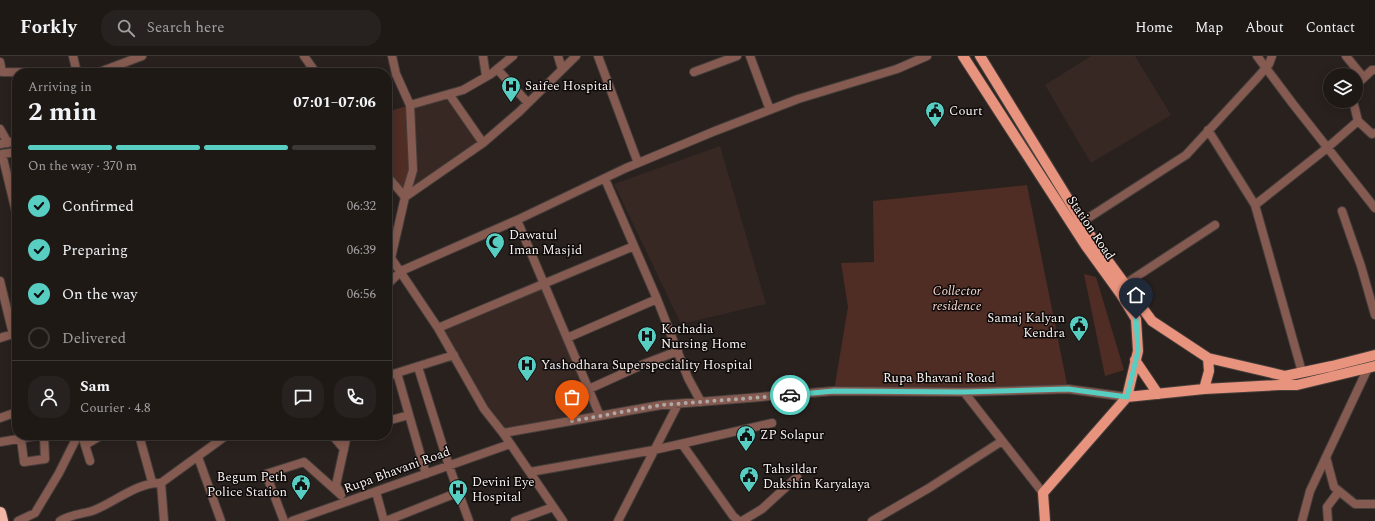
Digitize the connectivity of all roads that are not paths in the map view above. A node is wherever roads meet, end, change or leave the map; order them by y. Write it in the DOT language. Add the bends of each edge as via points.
graph roads {
  1 [pos="73,56"];
  2 [pos="142,56"];
  3 [pos="304,56"];
  4 [pos="392,56"];
  5 [pos="483,56"];
  6 [pos="513,56"];
  7 [pos="558,56"];
  8 [pos="576,56"];
  9 [pos="598,56"];
  10 [pos="737,56"];
  11 [pos="750,56"];
  12 [pos="927,56"];
  13 [pos="963,56"];
  14 [pos="980,56"];
  15 [pos="1257,56"];
  16 [pos="1272,56"];
  17 [pos="1346,56"];
  18 [pos="0,62"];
  19 [pos="76,68"];
  20 [pos="110,68"];
  21 [pos="312,68"];
  22 [pos="1356,68"];
  23 [pos="497,69"];
  24 [pos="562,69"];
  25 [pos="1266,69"];
  26 [pos="1375,70"];
  27 [pos="12,72"];
  28 [pos="694,72"];
  29 [pos="396,74"];
  30 [pos="392,75"];
  31 [pos="486,76"];
  32 [pos="1363,77"];
  33 [pos="449,94"];
  34 [pos="528,103"];
  35 [pos="410,105"];
  36 [pos="1355,108"];
  37 [pos="770,110"];
  38 [pos="1358,121"];
  39 [pos="0,129"];
  40 [pos="1208,130"];
  41 [pos="1375,133"];
  42 [pos="4,143"];
  43 [pos="483,143"];
  44 [pos="1327,148"];
  45 [pos="12,153"];
  46 [pos="638,163"];
  47 [pos="605,179"];
  48 [pos="392,182"];
  49 [pos="12,195"];
  50 [pos="405,197"];
  51 [pos="1255,205"];
  52 [pos="1375,208"];
  53 [pos="1342,211"];
  54 [pos="517,220"];
  55 [pos="1082,222"];
  56 [pos="1215,225"];
  57 [pos="634,246"];
  58 [pos="392,254"];
  59 [pos="392,259"];
  60 [pos="401,271"];
  61 [pos="392,280"];
  62 [pos="0,281"];
  63 [pos="544,283"];
  64 [pos="1125,284"];
  65 [pos="657,299"];
  66 [pos="4,311"];
  67 [pos="1375,315"];
  68 [pos="12,324"];
  69 [pos="438,328"];
  70 [pos="12,334"];
  71 [pos="0,338"];
  72 [pos="567,338"];
  73 [pos="678,351"];
  74 [pos="454,355"];
  75 [pos="1375,355"];
  76 [pos="1208,358"];
  77 [pos="1135,360"];
  78 [pos="418,367"];
  79 [pos="1372,367"];
  80 [pos="1302,372"];
  81 [pos="397,373"];
  82 [pos="392,374"];
  83 [pos="588,389"];
  84 [pos="1204,389"];
  85 [pos="964,392"];
  86 [pos="1158,394"];
  87 [pos="1127,397"];
  88 [pos="701,402"];
  89 [pos="678,404"];
  90 [pos="12,414"];
  91 [pos="409,415"];
  92 [pos="600,416"];
  93 [pos="0,418"];
  94 [pos="392,420"];
  95 [pos="772,423"];
  96 [pos="503,433"];
  97 [pos="14,440"];
  98 [pos="21,440"];
  99 [pos="43,440"];
  100 [pos="76,440"];
  101 [pos="84,440"];
  102 [pos="94,440"];
  103 [pos="141,440"];
  104 [pos="218,440"];
  105 [pos="336,440"];
  106 [pos="347,440"];
  107 [pos="1002,441"];
  108 [pos="0,442"];
  109 [pos="510,444"];
  110 [pos="682,444"];
  111 [pos="85,445"];
  112 [pos="344,449"];
  113 [pos="654,450"];
  114 [pos="198,457"];
  115 [pos="1326,457"];
  116 [pos="90,461"];
  117 [pos="449,466"];
  118 [pos="530,472"];
  119 [pos="426,474"];
  120 [pos="797,477"];
  121 [pos="156,482"];
  122 [pos="1339,491"];
  123 [pos="376,492"];
  124 [pos="459,492"];
  125 [pos="1042,493"];
  126 [pos="342,499"];
  127 [pos="1375,504"];
  128 [pos="553,507"];
  129 [pos="0,513"];
  130 [pos="2,521"];
  131 [pos="18,521"];
  132 [pos="60,521"];
  133 [pos="164,521"];
  134 [pos="221,521"];
  135 [pos="284,521"];
  136 [pos="294,521"];
  137 [pos="385,521"];
  138 [pos="469,521"];
  139 [pos="515,521"];
  140 [pos="563,521"];
  141 [pos="618,521"];
  142 [pos="741,521"];
  143 [pos="872,521"];
  144 [pos="1045,521"];
  145 [pos="1302,521"];
  146 [pos="1328,521"];
  1 -- 19 [label="street"];
  2 -- 20 [label="street"];
  3 -- 21 [label="street"];
  4 -- 29 [label="street"];
  5 -- 31 [label="street"];
  6 -- 23 [label="street"];
  7 -- 24 [label="street"];
  8 -- 24 [label="street"];
  9 -- 46 [label="street"];
  10 -- 28 [label="street"];
  11 -- 37 [label="street"];
  12 -- 37 [label="street" via="897,69"];
  13 -- 77 [label="main road, Station Road" via="1136,319 1138,351"];
  14 -- 55 [label="main road"];
  15 -- 25 [label="street"];
  16 -- 25 [label="street"];
  17 -- 22 [label="street"];
  18 -- 27 [label="street" via="2,72"];
  23 -- 31 [label="street"];
  23 -- 34 [label="street"];
  24 -- 34 [label="street"];
  25 -- 40 [label="street"];
  25 -- 44 [label="street"];
  26 -- 32 [label="street"];
  29 -- 30 [label="street"];
  29 -- 35 [label="street"];
  31 -- 33 [label="street" via="463,90"];
  33 -- 35 [label="street"];
  33 -- 43 [label="street"];
  34 -- 43 [label="street"];
  35 -- 50 [label="street" via="413,170"];
  36 -- 38 [label="street"];
  37 -- 46 [label="street"];
  38 -- 41 [label="street" via="1372,134"];
  38 -- 44 [label="street"];
  39 -- 42 [label="street"];
  40 -- 51 [label="street"];
  40 -- 55 [label="street" via="1186,154"];
  43 -- 50 [label="street"];
  44 -- 51 [label="street"];
  44 -- 52 [label="street"];
  45 -- 49 [label="street" via="2,154"];
  46 -- 47 [label="street"];
  47 -- 54 [label="street"];
  47 -- 57 [label="street"];
  48 -- 50 [label="street"];
  50 -- 58 [label="street"];
  51 -- 80 [label="street"];
  53 -- 67 [label="street"];
  54 -- 60 [label="street"];
  54 -- 63 [label="street"];
  55 -- 64 [label="main road"];
  56 -- 64 [label="street"];
  57 -- 63 [label="street"];
  57 -- 65 [label="street"];
  59 -- 60 [label="street"];
  60 -- 61 [label="street"];
  60 -- 69 [label="street"];
  62 -- 66 [label="street"];
  63 -- 69 [label="street"];
  63 -- 72 [label="street"];
  64 -- 76 [label="main road" via="1152,321"];
  65 -- 72 [label="street"];
  65 -- 73 [label="street"];
  66 -- 68 [label="street"];
  69 -- 74 [label="street"];
  70 -- 71 [label="street"];
  72 -- 83 [label="street"];
  73 -- 83 [label="street"];
  73 -- 88 [label="street"];
  74 -- 78 [label="street"];
  74 -- 96 [label="street" via="484,409"];
  75 -- 80 [label="main road"];
  76 -- 80 [label="main road" via="1285,376"];
  76 -- 84 [label="main road" via="1209,371"];
  77 -- 86 [label="main road"];
  77 -- 87 [label="main road, Station Road"];
  78 -- 81 [label="street"];
  78 -- 117 [label="street"];
  79 -- 84 [label="main road, Rupa Bhavani Road" via="1297,386"];
  79 -- 115 [label="street"];
  81 -- 82 [label="street"];
  81 -- 91 [label="street"];
  83 -- 92 [label="street"];
  84 -- 86 [label="main road, Rupa Bhavani Road"];
  85 -- 87 [label="street, Rupa Bhavani Road" via="1068,389"];
  85 -- 88 [label="street, Rupa Bhavani Road" via="834,391"];
  85 -- 107 [label="street"];
  86 -- 87 [label="main road, Rupa Bhavani Road"];
  87 -- 125 [label="main road, Station Road"];
  88 -- 89 [label="street, Rupa Bhavani Road"];
  89 -- 92 [label="street, Rupa Bhavani Road"];
  89 -- 113 [label="street"];
  90 -- 93 [label="street"];
  91 -- 94 [label="street"];
  91 -- 119 [label="street"];
  92 -- 96 [label="street, Rupa Bhavani Road"];
  95 -- 110 [label="street"];
  96 -- 109 [label="street"];
  97 -- 108 [label="street"];
  98 -- 99 [label="street" via="24,462 45,459"];
  100 -- 131 [label="street" via="34,513"];
  101 -- 111 [label="street"];
  102 -- 111 [label="street"];
  103 -- 121 [label="street"];
  104 -- 114 [label="street"];
  105 -- 112 [label="street"];
  106 -- 112 [label="street"];
  107 -- 125 [label="street"];
  107 -- 143 [label="street"];
  109 -- 117 [label="street, Rupa Bhavani Road"];
  109 -- 118 [label="street"];
  110 -- 113 [label="street"];
  110 -- 142 [label="street" via="733,516"];
  111 -- 116 [label="street"];
  112 -- 126 [label="street" via="336,485"];
  113 -- 118 [label="street"];
  113 -- 141 [label="street"];
  114 -- 121 [label="street"];
  114 -- 134 [label="street"];
  115 -- 122 [label="street" via="1334,487"];
  115 -- 145 [label="street" via="1310,491"];
  117 -- 119 [label="street, Rupa Bhavani Road"];
  117 -- 124 [label="street"];
  118 -- 128 [label="street"];
  119 -- 123 [label="street, Rupa Bhavani Road"];
  120 -- 142 [label="street" via="762,509"];
  121 -- 132 [label="street" via="136,488 93,510"];
  121 -- 133 [label="street"];
  122 -- 127 [label="street" via="1355,504"];
  122 -- 146 [label="street" via="1327,507"];
  123 -- 126 [label="street, Rupa Bhavani Road"];
  123 -- 137 [label="street"];
  124 -- 137 [label="street"];
  124 -- 138 [label="street"];
  125 -- 144 [label="main road"];
  126 -- 135 [label="street" via="304,462 266,474"];
  126 -- 136 [label="street, Rupa Bhavani Road"];
  128 -- 139 [label="street"];
  128 -- 140 [label="street"];
  129 -- 130 [label="highway"];
}
